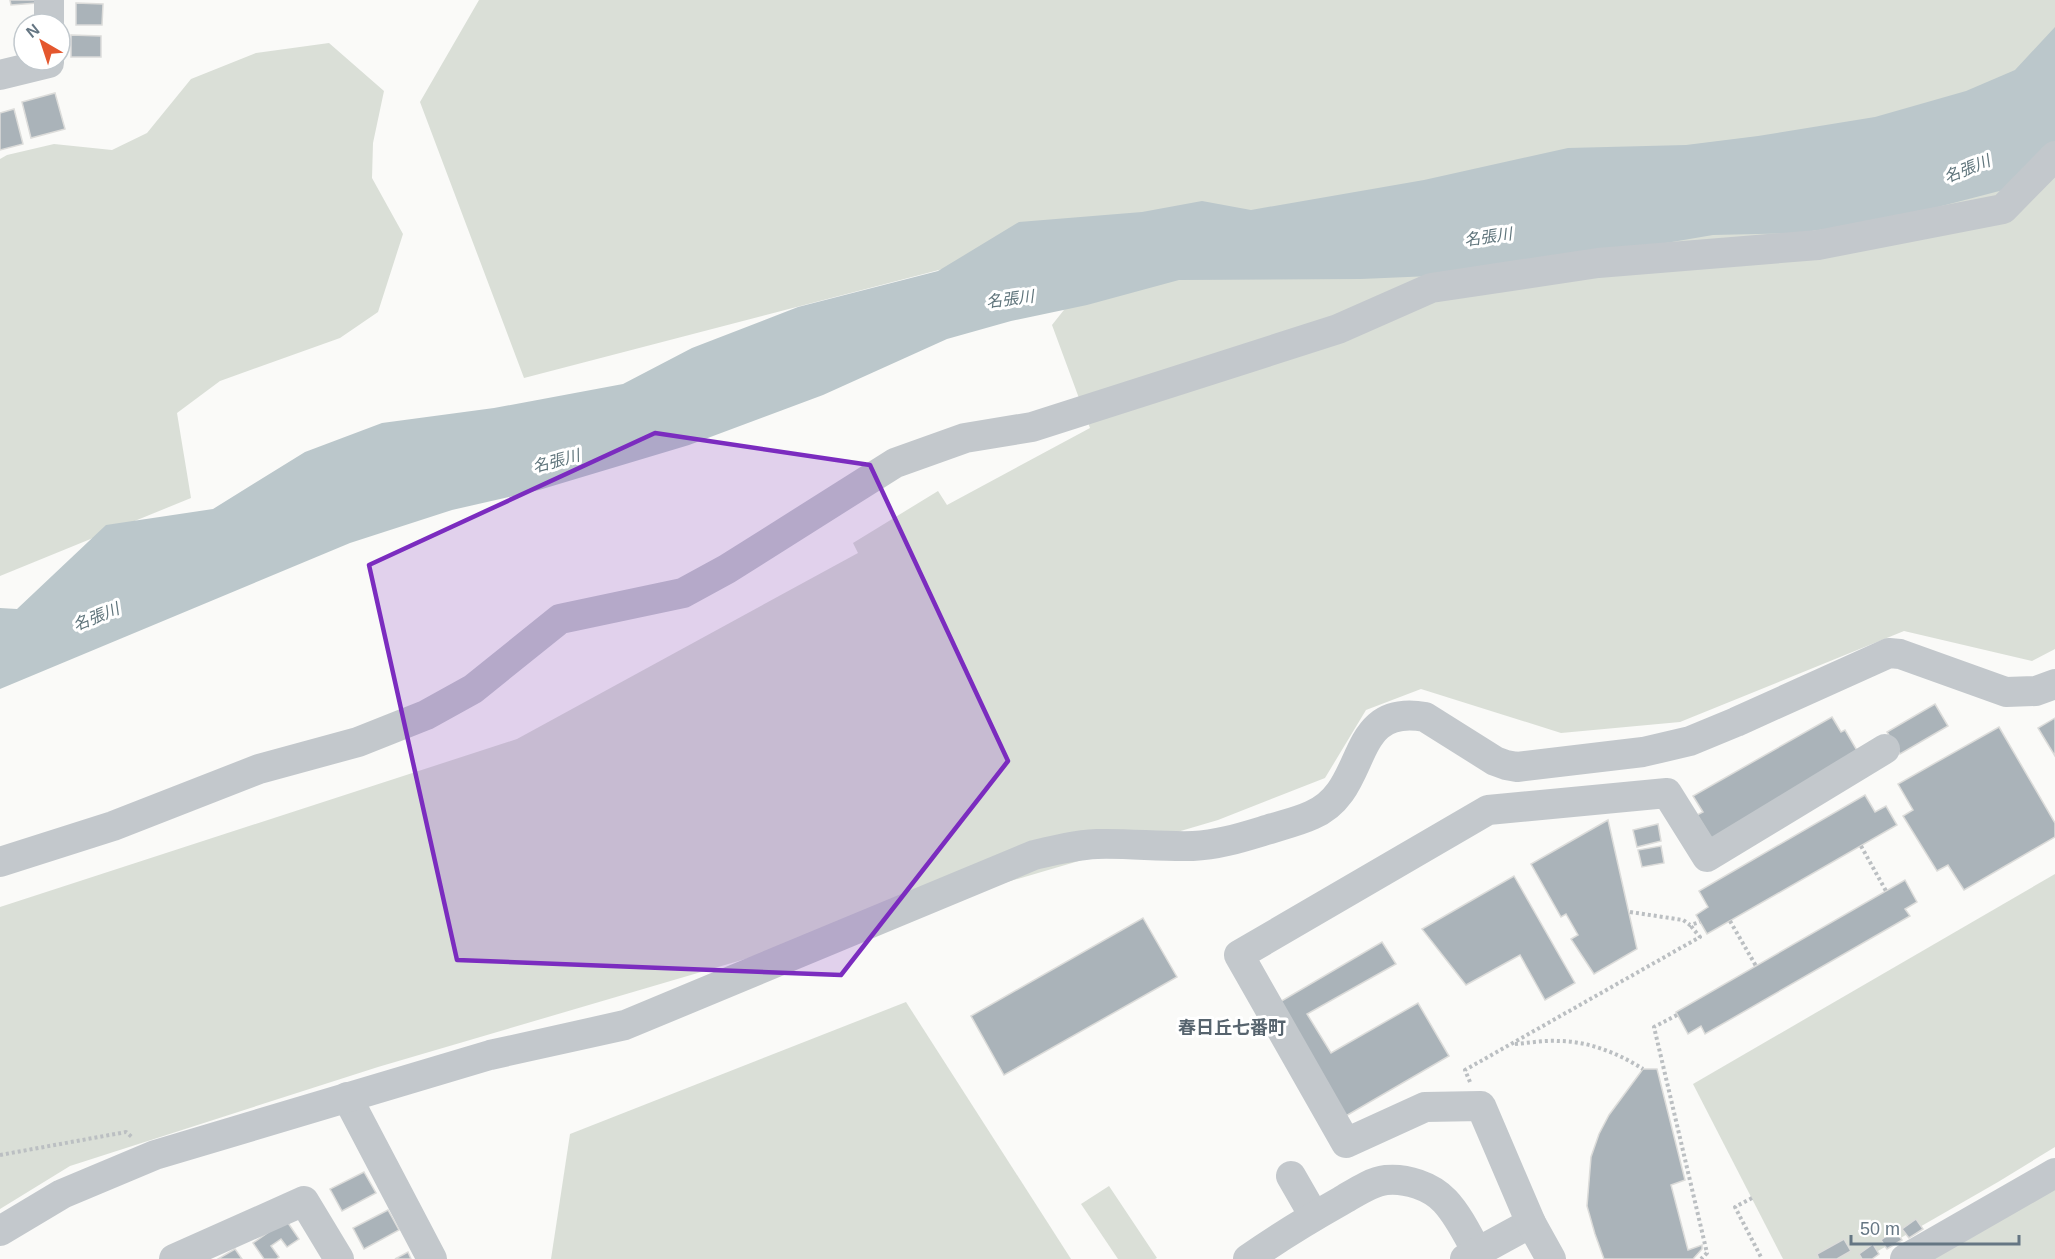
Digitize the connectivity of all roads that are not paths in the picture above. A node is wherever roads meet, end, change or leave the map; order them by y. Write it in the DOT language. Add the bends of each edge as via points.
graph roads {
  1 [pos="2055,156"];
  2 [pos="2055,684"];
  3 [pos="1885,749"];
  4 [pos="0,862"];
  5 [pos="347,1097"];
  6 [pos="2055,1173"];
  7 [pos="1291,1176"];
  8 [pos="1314,1216"];
  9 [pos="1531,1223"];
  10 [pos="0,1231"];
  11 [pos="183,1257"];
  12 [pos="1474,1257"];
  13 [pos="339,1259"];
  14 [pos="432,1259"];
  15 [pos="1248,1259"];
  16 [pos="1551,1259"];
  17 [pos="1905,1259"];
  1 -- 4 [label="street" via="2003,209 1818,244 1598,263 1431,288 1338,329 1044,424 965,438 895,463 683,593 560,619 473,689 426,715 358,742 259,769 113,826"];
  2 -- 5 [label="street" via="2036,691 2006,692 1889,653 1690,741 1643,752 1517,766 1495,761 1425,717 1398,716 1371,731 1344,789 1324,810 1309,817 1210,845 1097,844 1034,855 625,1025 490,1055"];
  3 -- 9 [label="street" via="1707,857 1667,793 1488,810 1239,955 1346,1143 1425,1107 1481,1106"];
  5 -- 10 [label="street" via="155,1155 62,1194"];
  5 -- 14 [label="street"];
  6 -- 17 [label="street"];
  7 -- 8 [label="street"];
  8 -- 12 [label="street" via="1371,1184 1386,1180 1419,1185 1445,1201"];
  8 -- 15 [label="street"];
  9 -- 12 [label="street"];
  9 -- 16 [label="street"];
  11 -- 13 [label="street" via="304,1201"];
}
